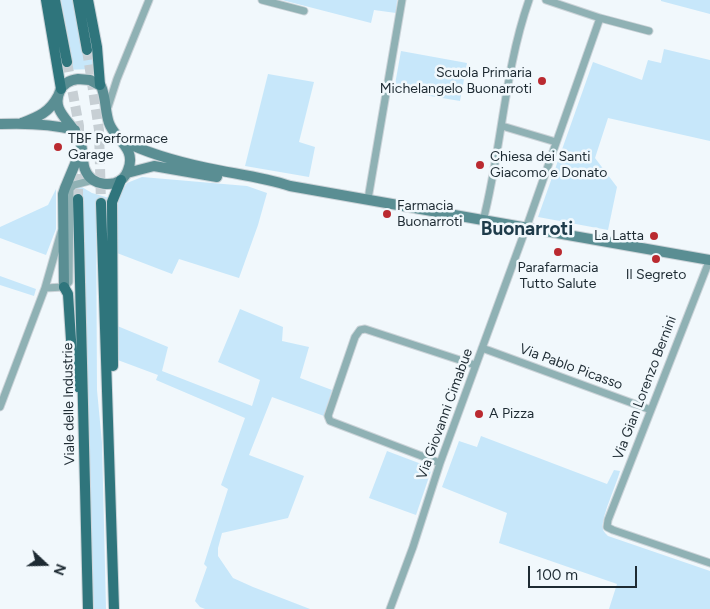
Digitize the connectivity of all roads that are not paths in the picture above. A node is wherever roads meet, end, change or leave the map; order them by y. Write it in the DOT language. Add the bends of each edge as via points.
graph roads {
  1 [pos="46,0"];
  2 [pos="55,0"];
  3 [pos="78,0"];
  4 [pos="88,0"];
  5 [pos="148,0"];
  6 [pos="262,0"];
  7 [pos="402,0"];
  8 [pos="529,0"];
  9 [pos="546,0"];
  10 [pos="304,11"];
  11 [pos="600,18"];
  12 [pos="649,31"];
  13 [pos="87,50"];
  14 [pos="67,62"];
  15 [pos="117,78"];
  16 [pos="101,86"];
  17 [pos="59,93"];
  18 [pos="106,112"];
  19 [pos="0,124"];
  20 [pos="18,124"];
  21 [pos="502,126"];
  22 [pos="75,130"];
  23 [pos="123,141"];
  24 [pos="556,142"];
  25 [pos="82,146"];
  26 [pos="124,176"];
  27 [pos="93,180"];
  28 [pos="290,186"];
  29 [pos="78,199"];
  30 [pos="368,199"];
  31 [pos="101,203"];
  32 [pos="483,221"];
  33 [pos="63,224"];
  34 [pos="526,228"];
  35 [pos="710,259"];
  36 [pos="64,287"];
  37 [pos="45,288"];
  38 [pos="482,348"];
  39 [pos="475,365"];
  40 [pos="0,407"];
  41 [pos="651,410"];
  42 [pos="83,417"];
  43 [pos="108,426"];
  44 [pos="440,463"];
  45 [pos="710,563"];
  46 [pos="88,609"];
  47 [pos="114,609"];
  48 [pos="390,609"];
  1 -- 17 [label="main road"];
  2 -- 14 [label="main road"];
  3 -- 13 [label="main road"];
  4 -- 16 [label="main road"];
  5 -- 15 [label="street"];
  6 -- 10 [label="street"];
  7 -- 30 [label="street"];
  8 -- 21 [label="street" via="516,42"];
  9 -- 11 [label="street"];
  11 -- 12 [label="street"];
  11 -- 24 [label="street, Via Giovanni Cimabue"];
  15 -- 16 [label="street" via="111,85"];
  15 -- 18 [label="street"];
  16 -- 17 [label="street" via="90,80 78,79 68,82"];
  16 -- 18 [label="street"];
  17 -- 20 [label="street" via="44,114"];
  17 -- 22 [label="street" via="58,106"];
  18 -- 23 [label="street" via="111,127"];
  19 -- 20 [label="street"];
  20 -- 22 [label="street"];
  21 -- 24 [label="street"];
  21 -- 32 [label="street"];
  22 -- 25 [label="street"];
  23 -- 26 [label="street" via="130,159"];
  23 -- 28 [label="street" via="207,168"];
  24 -- 34 [label="street, Via Giovanni Cimabue"];
  25 -- 27 [label="street" via="84,169"];
  25 -- 33 [label="street" via="65,188"];
  26 -- 27 [label="street" via="117,182 105,184"];
  26 -- 28 [label="street" via="154,166 270,186"];
  26 -- 43 [label="main road" via="112,202 112,406"];
  27 -- 36 [label="street" via="70,189 70,279"];
  28 -- 30 [label="street"];
  29 -- 42 [label="main road, Viale delle Industrie"];
  30 -- 32 [label="street"];
  31 -- 43 [label="main road"];
  32 -- 34 [label="street"];
  33 -- 36 [label="street"];
  33 -- 37 [label="street"];
  34 -- 35 [label="street"];
  34 -- 38 [label="street, Via Giovanni Cimabue"];
  35 -- 41 [label="street, Via Gian Lorenzo Bernini"];
  36 -- 37 [label="street"];
  36 -- 42 [label="main road" via="68,294 72,355"];
  37 -- 40 [label="street"];
  38 -- 39 [label="street, Via Giovanni Cimabue"];
  38 -- 41 [label="street, Via Pablo Picasso"];
  39 -- 44 [label="street, Via Giovanni Cimabue"];
  39 -- 44 [label="street" via="365,330 360,330 355,337 328,416 330,421"];
  41 -- 45 [label="street, Via Gian Lorenzo Bernini" via="607,527"];
  42 -- 46 [label="main road, Viale delle Industrie"];
  43 -- 47 [label="main road"];
  44 -- 48 [label="street, Via Giovanni Cimabue"];
}
